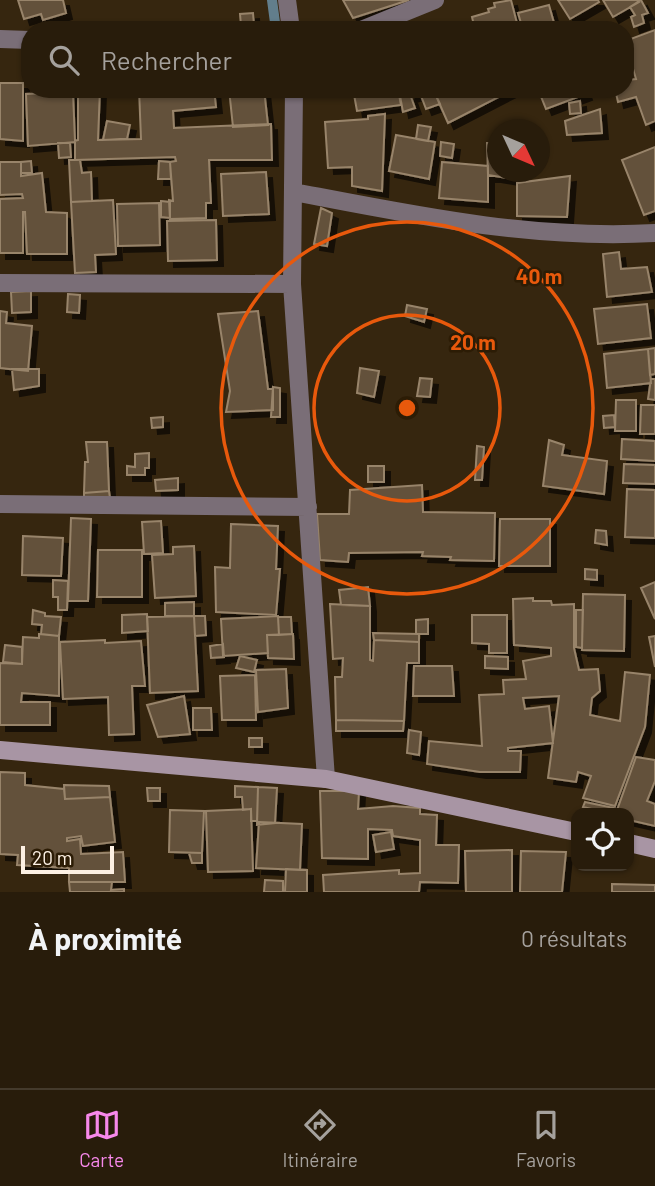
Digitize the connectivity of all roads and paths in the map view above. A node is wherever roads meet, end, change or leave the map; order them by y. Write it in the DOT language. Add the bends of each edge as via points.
graph roads {
  1 [pos="287,0"];
  2 [pos="435,0"];
  3 [pos="290,21"];
  4 [pos="383,21"];
  5 [pos="0,39"];
  6 [pos="21,40"];
  7 [pos="294,98"];
  8 [pos="294,192"];
  9 [pos="655,233"];
  10 [pos="0,283"];
  11 [pos="292,284"];
  12 [pos="0,504"];
  13 [pos="308,508"];
  14 [pos="0,750"];
  15 [pos="326,779"];
  16 [pos="571,831"];
  17 [pos="634,844"];
  18 [pos="655,849"];
  1 -- 3 [label="street"];
  2 -- 4 [label="street"];
  5 -- 6 [label="street"];
  7 -- 8 [label="street"];
  8 -- 9 [label="street" via="476,226 542,233"];
  8 -- 11 [label="street"];
  10 -- 11 [label="street"];
  11 -- 13 [label="street"];
  12 -- 13 [label="street"];
  13 -- 15 [label="street"];
  14 -- 15 [label="main road"];
  15 -- 16 [label="main road"];
  17 -- 18 [label="main road"];
}
